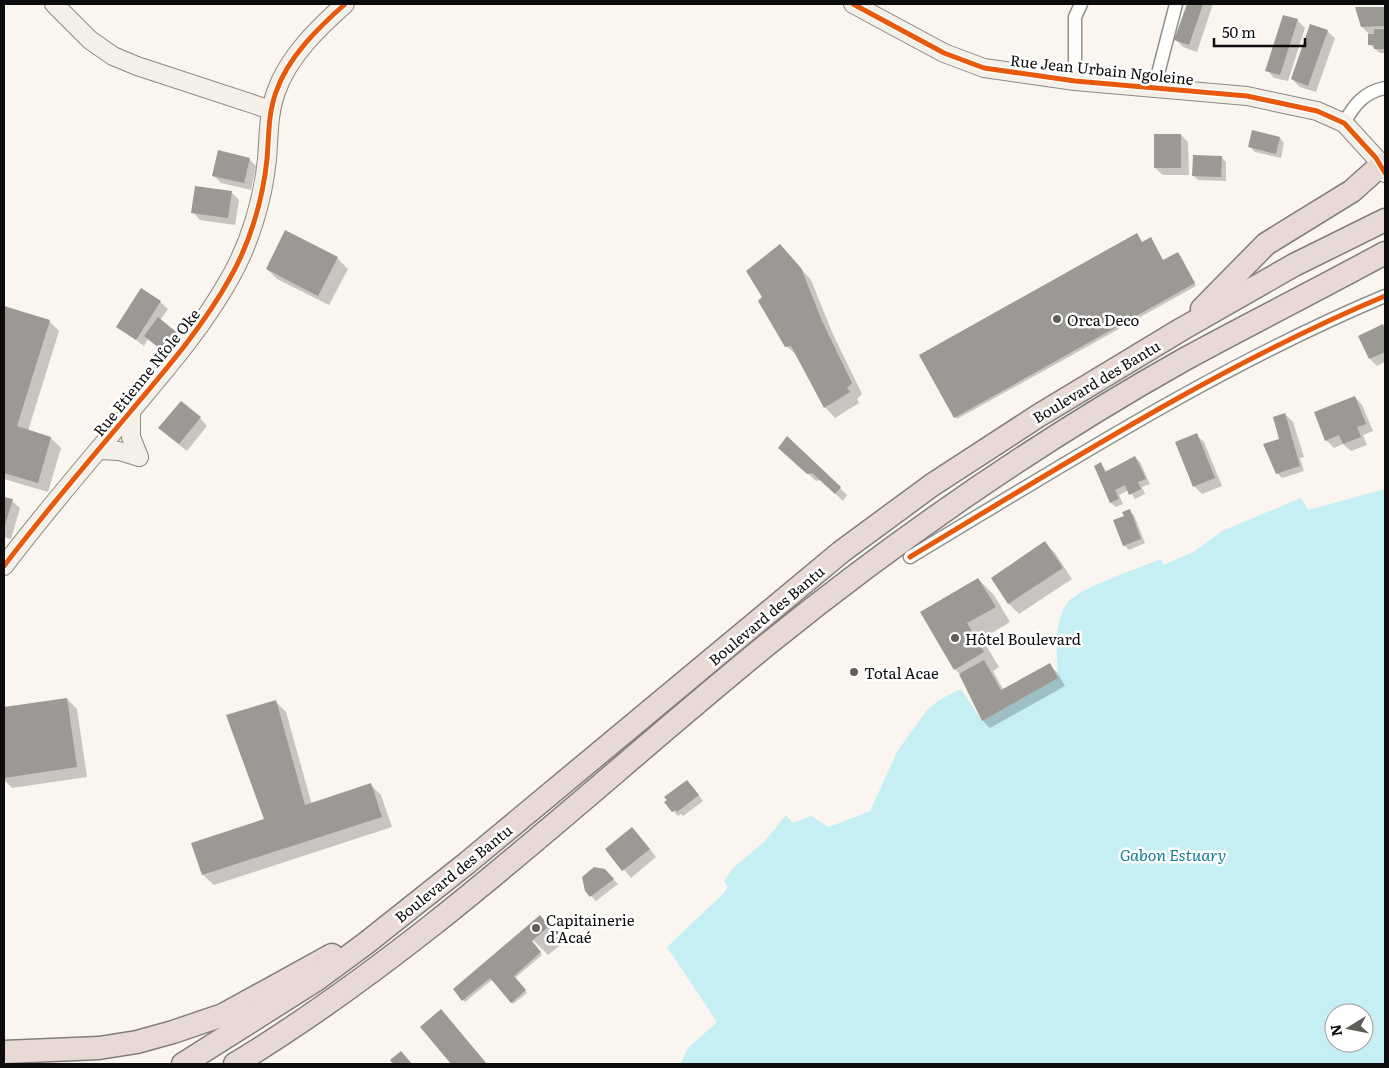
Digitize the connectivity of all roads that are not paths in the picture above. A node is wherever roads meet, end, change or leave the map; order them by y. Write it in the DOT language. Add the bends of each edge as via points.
graph roads {
  1 [pos="54,4"];
  2 [pos="344,4"];
  3 [pos="853,4"];
  4 [pos="1081,4"];
  5 [pos="1176,4"];
  6 [pos="1075,81"];
  7 [pos="1385,88"];
  8 [pos="1154,89"];
  9 [pos="271,110"];
  10 [pos="1350,128"];
  11 [pos="1384,162"];
  12 [pos="1385,220"];
  13 [pos="1385,253"];
  14 [pos="1385,296"];
  15 [pos="1182,329"];
  16 [pos="131,412"];
  17 [pos="100,450"];
  18 [pos="910,558"];
  19 [pos="4,566"];
  20 [pos="390,924"];
  21 [pos="428,929"];
  22 [pos="10,1051"];
  23 [pos="183,1064"];
  24 [pos="235,1064"];
  25 [pos="265,1064"];
  1 -- 9 [label="street" via="90,40 113,56"];
  2 -- 9 [label="street" via="300,50 284,73"];
  3 -- 6 [label="street, Rue Jean Urbain Ngoleine" via="964,63"];
  4 -- 6 [label="street" via="1075,17"];
  5 -- 8 [label="street"];
  6 -- 8 [label="street, Rue Jean Urbain Ngoleine"];
  7 -- 10 [label="street" via="1363,96 1351,110"];
  8 -- 10 [label="street, Rue Jean Urbain Ngoleine" via="1272,100 1317,111"];
  9 -- 16 [label="street, Rue Etienne Nfole Oke" via="267,160 246,244 202,324"];
  10 -- 11 [label="street"];
  11 -- 15 [label="highway" via="1352,191 1266,244"];
  12 -- 15 [label="highway, Boulevard des Bantu" via="1294,265"];
  13 -- 21 [label="highway, Boulevard des Bantu" via="1184,360 1009,468 933,520 769,644"];
  14 -- 18 [label="street" via="1336,316 1199,386"];
  15 -- 20 [label="highway, Boulevard des Bantu" via="932,485 841,552"];
  16 -- 17 [label="street, Rue Etienne Nfole Oke"];
  16 -- 17 [label="street" via="131,437 139,457"];
  17 -- 19 [label="street, Rue Etienne Nfole Oke"];
  20 -- 22 [label="highway" via="199,1024 137,1042 83,1049"];
  20 -- 23 [label="highway, Boulevard des Bantu" via="316,980"];
  21 -- 24 [label="highway, Boulevard des Bantu" via="301,1022"];
  21 -- 25 [label="highway" via="419,942 377,978"];
}
